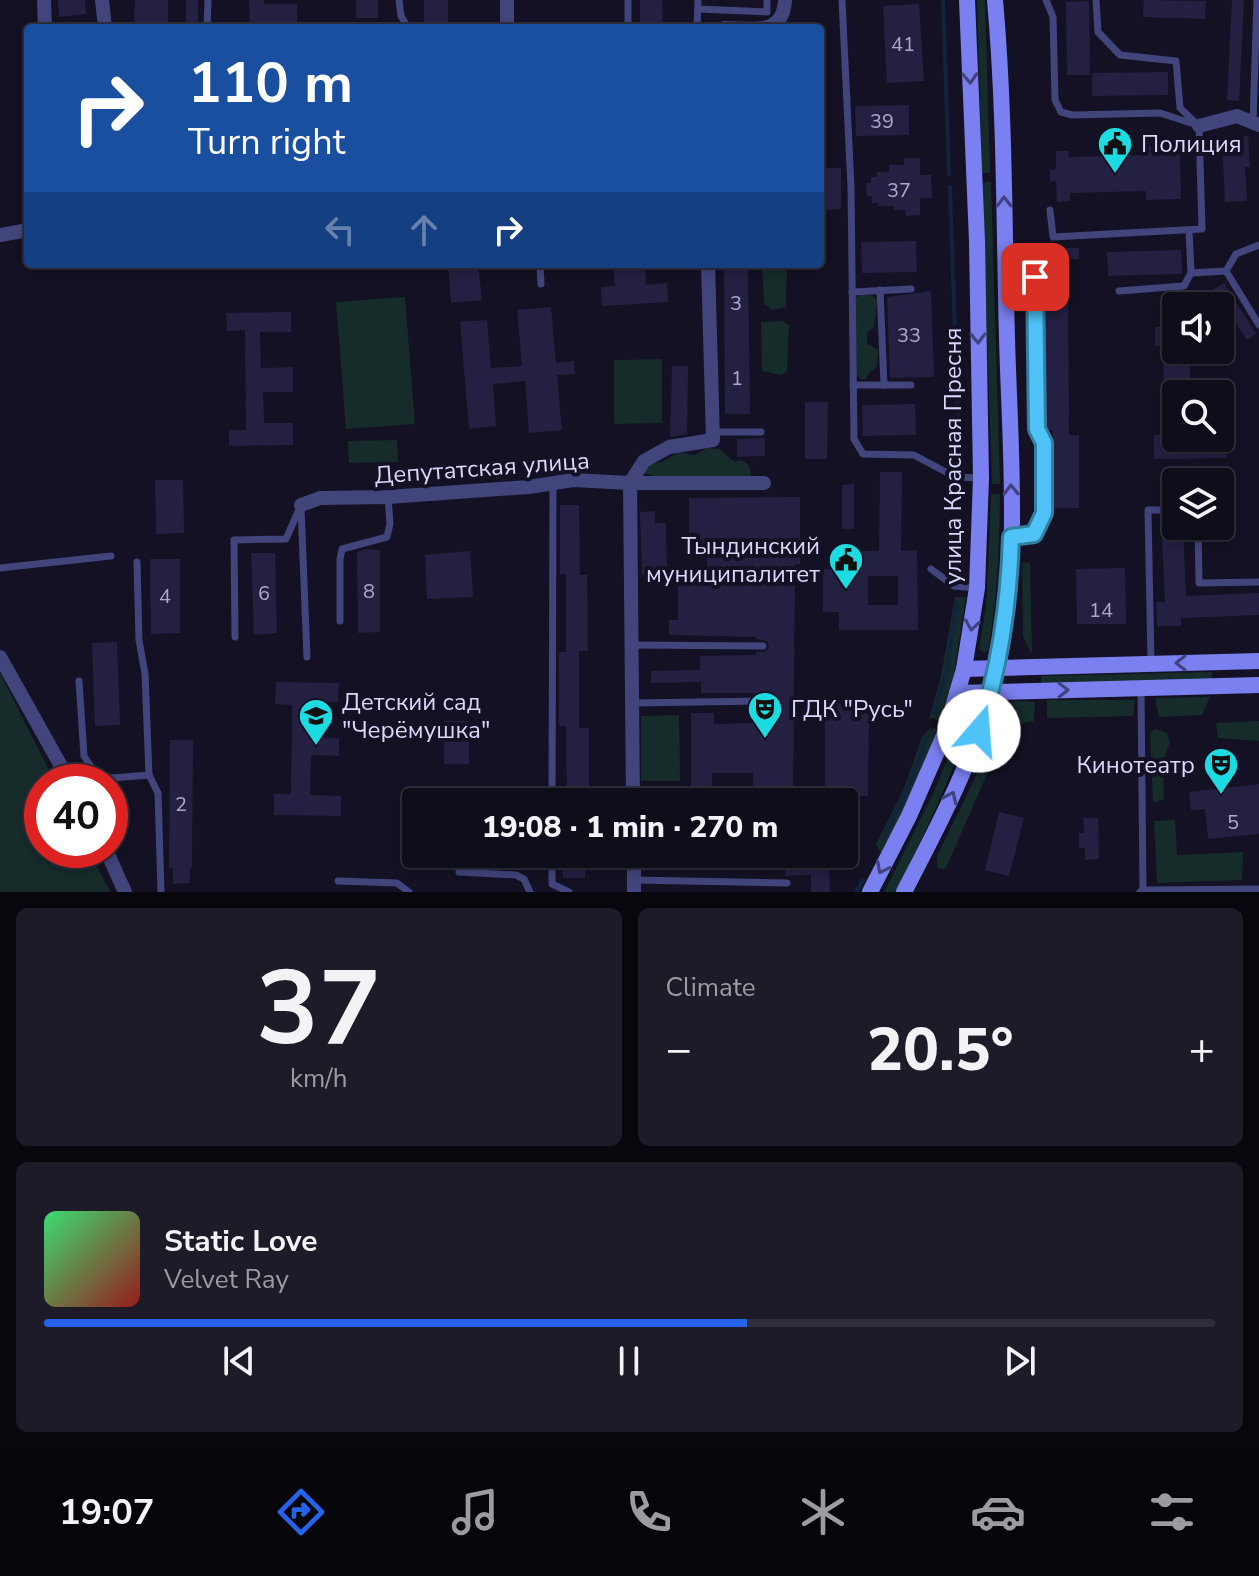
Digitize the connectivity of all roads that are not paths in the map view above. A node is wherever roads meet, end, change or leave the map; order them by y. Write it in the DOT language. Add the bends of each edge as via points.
graph roads {
  1 [pos="44,0"];
  2 [pos="102,0"];
  3 [pos="208,0"];
  4 [pos="399,0"];
  5 [pos="507,0"];
  6 [pos="628,0"];
  7 [pos="767,0"];
  8 [pos="785,0"];
  9 [pos="842,0"];
  10 [pos="967,0"];
  11 [pos="995,0"];
  12 [pos="1046,0"];
  13 [pos="1096,0"];
  14 [pos="1257,0"];
  15 [pos="698,4"];
  16 [pos="45,24"];
  17 [pos="105,24"];
  18 [pos="207,24"];
  19 [pos="406,24"];
  20 [pos="507,24"];
  21 [pos="628,24"];
  22 [pos="697,24"];
  23 [pos="775,24"];
  24 [pos="1256,124"];
  25 [pos="1199,126"];
  26 [pos="1050,210"];
  27 [pos="1189,230"];
  28 [pos="24,231"];
  29 [pos="0,235"];
  30 [pos="1259,245"];
  31 [pos="540,268"];
  32 [pos="708,268"];
  33 [pos="1226,271"];
  34 [pos="1191,273"];
  35 [pos="1035,277"];
  36 [pos="541,284"];
  37 [pos="911,289"];
  38 [pos="880,290"];
  39 [pos="1119,291"];
  40 [pos="852,292"];
  41 [pos="1259,325"];
  42 [pos="853,385"];
  43 [pos="884,385"];
  44 [pos="911,385"];
  45 [pos="713,432"];
  46 [pos="761,432"];
  47 [pos="981,478"];
  48 [pos="553,483"];
  49 [pos="630,483"];
  50 [pos="764,483"];
  51 [pos="388,497"];
  52 [pos="301,505"];
  53 [pos="1162,510"];
  54 [pos="1011,537"];
  55 [pos="1198,540"];
  56 [pos="111,556"];
  57 [pos="137,562"];
  58 [pos="0,568"];
  59 [pos="931,569"];
  60 [pos="1259,582"];
  61 [pos="977,588"];
  62 [pos="340,621"];
  63 [pos="235,637"];
  64 [pos="631,645"];
  65 [pos="763,646"];
  66 [pos="0,657"];
  67 [pos="307,657"];
  68 [pos="1259,661"];
  69 [pos="1151,663"];
  70 [pos="1015,667"];
  71 [pos="997,668"];
  72 [pos="964,669"];
  73 [pos="79,681"];
  74 [pos="1259,685"];
  75 [pos="1141,688"];
  76 [pos="1016,691"];
  77 [pos="991,692"];
  78 [pos="957,693"];
  79 [pos="764,701"];
  80 [pos="632,703"];
  81 [pos="60,764"];
  82 [pos="149,775"];
  83 [pos="552,788"];
  84 [pos="633,788"];
  85 [pos="114,868"];
  86 [pos="552,868"];
  87 [pos="459,872"];
  88 [pos="338,881"];
  89 [pos="705,881"];
  90 [pos="760,882"];
  91 [pos="787,883"];
  92 [pos="634,886"];
  93 [pos="1259,889"];
  94 [pos="1142,891"];
  95 [pos="125,892"];
  96 [pos="161,892"];
  97 [pos="409,892"];
  98 [pos="530,892"];
  99 [pos="569,892"];
  100 [pos="705,892"];
  101 [pos="760,892"];
  102 [pos="870,892"];
  103 [pos="904,892"];
  1 -- 16 [label="street"];
  2 -- 17 [label="street"];
  3 -- 18 [label="lane"];
  4 -- 19 [label="lane"];
  5 -- 20 [label="street"];
  6 -- 21 [label="lane"];
  7 -- 15 [label="lane" via="767,12"];
  8 -- 23 [label="street" via="784,14"];
  9 -- 40 [label="lane"];
  10 -- 47 [label="street, улица Красная Пресня, one-way"];
  54 -- 11 [label="street, one-way"];
  12 -- 25 [label="lane" via="1053,17 1055,100 1061,112 1160,113"];
  13 -- 25 [label="lane" via="1098,32 1120,55 1176,61 1180,108"];
  14 -- 24 [label="lane"];
  15 -- 22 [label="lane"];
  24 -- 25 [label="street" via="1237,116"];
  25 -- 27 [label="lane" via="1202,229"];
  26 -- 27 [label="lane" via="1053,237"];
  27 -- 34 [label="lane"];
  28 -- 29 [label="street"];
  30 -- 33 [label="lane" via="1236,254"];
  31 -- 36 [label="lane"];
  32 -- 45 [label="street"];
  33 -- 34 [label="lane"];
  33 -- 41 [label="lane"];
  34 -- 39 [label="lane" via="1184,286"];
  35 -- 54 [label="lane" via="1044,513 1034,534"];
  37 -- 38 [label="lane"];
  38 -- 40 [label="lane"];
  38 -- 43 [label="lane"];
  40 -- 42 [label="lane"];
  42 -- 43 [label="lane"];
  42 -- 47 [label="lane" via="854,439 863,454 914,455 955,477"];
  43 -- 44 [label="lane"];
  45 -- 46 [label="lane"];
  45 -- 49 [label="street" via="713,440 669,447 644,461"];
  47 -- 61 [label="street, улица Красная Пресня"];
  48 -- 49 [label="street, Депутатская улица"];
  48 -- 51 [label="street, Депутатская улица"];
  48 -- 83 [label="lane"];
  49 -- 50 [label="street, Депутатская улица"];
  49 -- 64 [label="street"];
  51 -- 52 [label="street, Депутатская улица" via="320,498"];
  51 -- 62 [label="lane" via="387,537 342,549"];
  52 -- 63 [label="lane" via="286,539 234,540"];
  52 -- 67 [label="lane"];
  53 -- 69 [label="lane" via="1148,510"];
  54 -- 71 [label="street"];
  55 -- 60 [label="lane" via="1199,583"];
  56 -- 58 [label="lane"];
  57 -- 82 [label="lane"];
  59 -- 61 [label="lane" via="954,586"];
  61 -- 72 [label="street, улица Красная Пресня, one-way"];
  64 -- 65 [label="lane"];
  64 -- 80 [label="street"];
  66 -- 81 [label="street"];
  68 -- 69 [label="street, one-way"];
  69 -- 70 [label="street"];
  70 -- 71 [label="street"];
  70 -- 76 [label="street"];
  71 -- 72 [label="street"];
  71 -- 77 [label="street"];
  72 -- 78 [label="street, улица Красная Пресня"];
  73 -- 82 [label="lane" via="84,756 96,774"];
  74 -- 75 [label="street"];
  76 -- 75 [label="street, one-way"];
  75 -- 94 [label="lane"];
  76 -- 77 [label="street"];
  77 -- 78 [label="street"];
  103 -- 77 [label="street, one-way" via="966,764"];
  78 -- 102 [label="street, улица Красная Пресня, one-way" via="932,766"];
  79 -- 80 [label="lane"];
  80 -- 84 [label="street"];
  82 -- 96 [label="lane" via="158,793"];
  85 -- 95 [label="street"];
  86 -- 99 [label="lane" via="552,884"];
  87 -- 98 [label="lane" via="516,875"];
  88 -- 97 [label="lane" via="397,883"];
  89 -- 90 [label="lane"];
  89 -- 92 [label="lane"];
  89 -- 100 [label="lane"];
  90 -- 91 [label="lane"];
  90 -- 101 [label="lane"];
  93 -- 94 [label="lane"];
}
